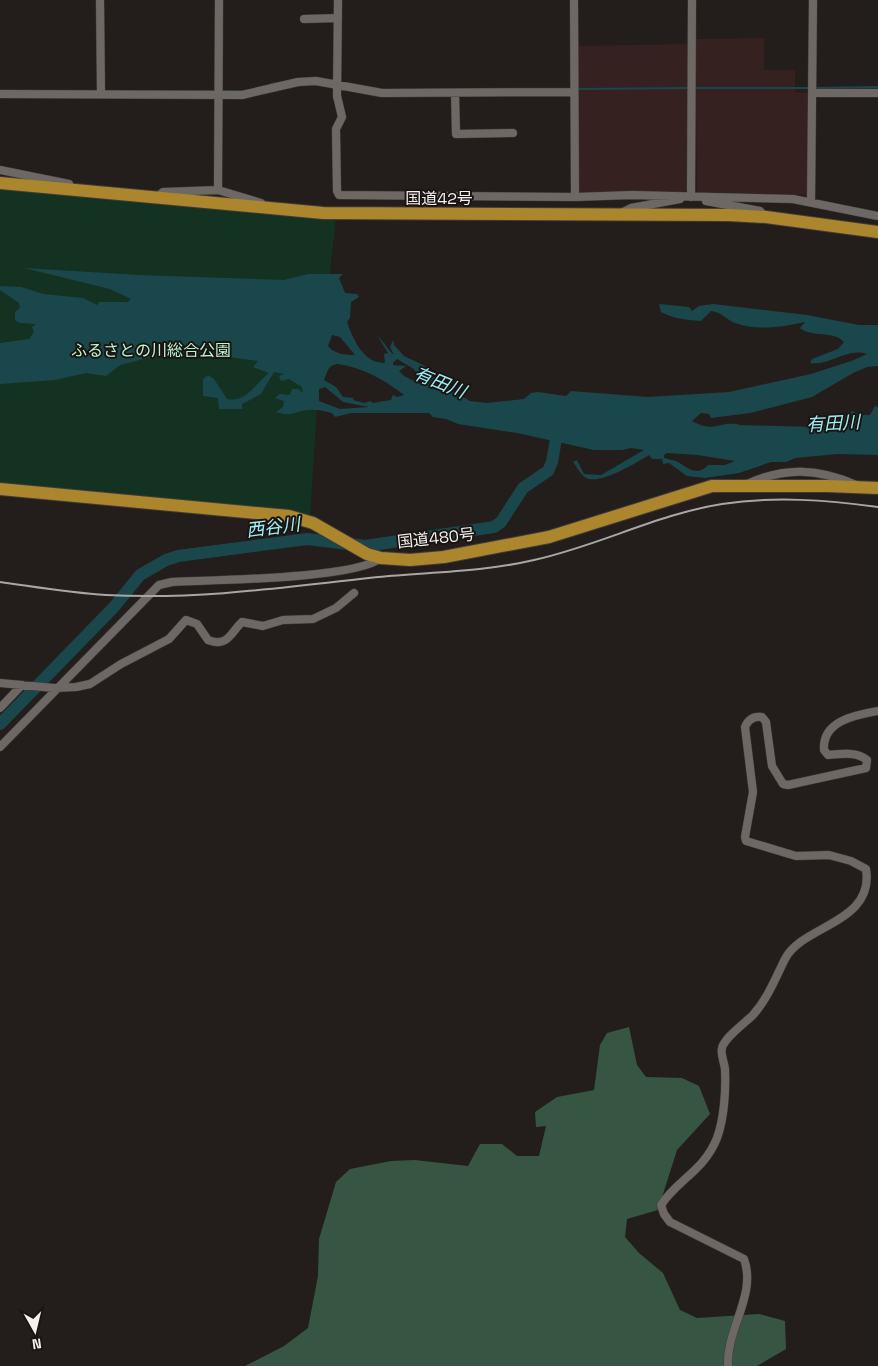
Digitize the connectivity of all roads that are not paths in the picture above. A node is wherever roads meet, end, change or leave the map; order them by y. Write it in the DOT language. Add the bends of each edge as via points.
graph roads {
  1 [pos="100,0"];
  2 [pos="219,0"];
  3 [pos="338,0"];
  4 [pos="574,0"];
  5 [pos="692,0"];
  6 [pos="813,0"];
  7 [pos="338,18"];
  8 [pos="304,19"];
  9 [pos="338,85"];
  10 [pos="574,92"];
  11 [pos="455,93"];
  12 [pos="812,93"];
  13 [pos="878,93"];
  14 [pos="0,94"];
  15 [pos="100,94"];
  16 [pos="219,94"];
  17 [pos="514,132"];
  18 [pos="0,170"];
  19 [pos="0,183"];
  20 [pos="218,190"];
  21 [pos="75,191"];
  22 [pos="574,197"];
  23 [pos="691,197"];
  24 [pos="156,199"];
  25 [pos="811,202"];
  26 [pos="265,209"];
  27 [pos="620,214"];
  28 [pos="878,216"];
  29 [pos="766,217"];
  30 [pos="878,232"];
  31 [pos="878,488"];
  32 [pos="0,489"];
  33 [pos="381,558"];
  34 [pos="354,593"];
  35 [pos="0,683"];
  36 [pos="24,685"];
  37 [pos="56,688"];
  38 [pos="0,708"];
  39 [pos="878,711"];
  40 [pos="0,747"];
  41 [pos="728,1366"];
  1 -- 15 [label="street"];
  2 -- 16 [label="street"];
  3 -- 7 [label="street"];
  4 -- 10 [label="street"];
  5 -- 23 [label="street"];
  6 -- 12 [label="street"];
  7 -- 8 [label="street"];
  7 -- 9 [label="street"];
  9 -- 11 [label="street" via="382,94"];
  9 -- 16 [label="street" via="304,82 247,94"];
  9 -- 22 [label="street" via="342,117 336,129 339,195"];
  10 -- 11 [label="street"];
  10 -- 22 [label="street"];
  11 -- 17 [label="street" via="456,134"];
  12 -- 13 [label="street"];
  12 -- 25 [label="street"];
  14 -- 15 [label="street"];
  15 -- 16 [label="street"];
  16 -- 20 [label="street"];
  18 -- 21 [label="street" via="74,185"];
  19 -- 21 [label="highway, 国道42号"];
  20 -- 24 [label="street" via="163,192"];
  20 -- 26 [label="street" via="263,204"];
  21 -- 24 [label="highway, 国道42号"];
  22 -- 23 [label="street"];
  23 -- 25 [label="street" via="793,198"];
  23 -- 27 [label="street" via="631,208"];
  23 -- 29 [label="street" via="760,210"];
  24 -- 26 [label="highway, 国道42号"];
  25 -- 28 [label="street"];
  26 -- 27 [label="highway, 国道42号" via="367,214"];
  27 -- 29 [label="highway, 国道42号"];
  29 -- 30 [label="highway, 国道42号"];
  31 -- 33 [label="highway, 国道480号" via="712,486 523,543 430,559"];
  32 -- 33 [label="highway, 国道480号" via="289,516 320,527"];
  33 -- 37 [label="street" via="354,568 275,578 162,584 154,588 135,611"];
  34 -- 37 [label="street" via="336,608 313,619 283,620 263,626 242,622 232,637 221,642 208,640 197,624 186,620 169,639 90,684"];
  35 -- 36 [label="street"];
  36 -- 37 [label="street"];
  36 -- 38 [label="street"];
  37 -- 40 [label="street"];
  39 -- 41 [label="street" via="858,714 834,725 823,742 828,755 864,757 866,768 788,785 783,784 772,766 766,722 762,717 754,717 745,728 753,792 746,841 796,856 829,855 851,861 866,869 867,878 852,911 791,950 773,987 754,1014 725,1042 722,1048 724,1094 717,1138 704,1162 661,1205 670,1222 744,1259 748,1283 732,1334"];
}
